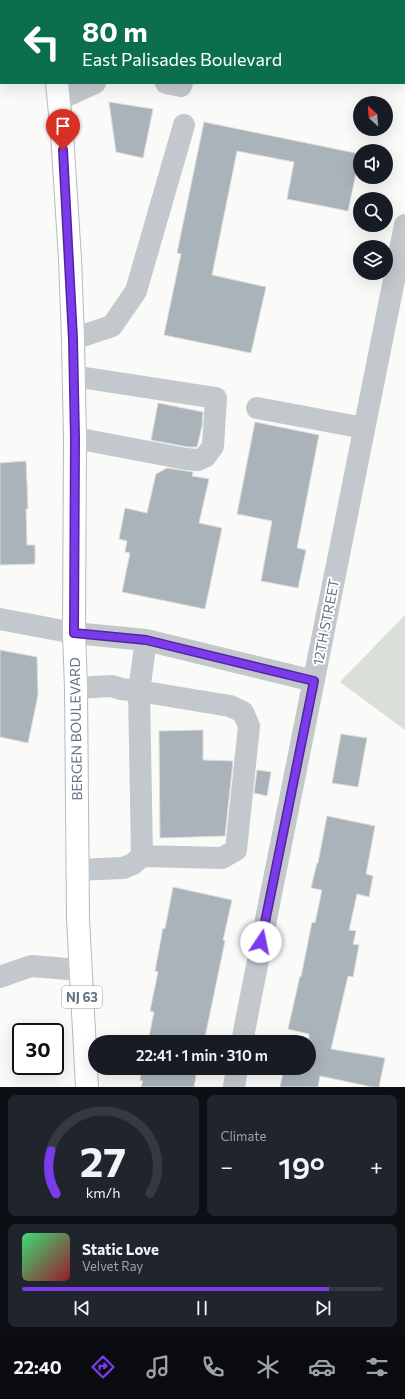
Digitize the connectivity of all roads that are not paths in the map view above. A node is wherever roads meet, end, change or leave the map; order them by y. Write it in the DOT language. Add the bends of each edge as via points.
graph roads {
  1 [pos="91,84"];
  2 [pos="58,92"];
  3 [pos="184,126"];
  4 [pos="405,225"];
  5 [pos="397,308"];
  6 [pos="73,339"];
  7 [pos="73,376"];
  8 [pos="257,408"];
  9 [pos="364,428"];
  10 [pos="75,438"];
  11 [pos="0,619"];
  12 [pos="74,633"];
  13 [pos="146,640"];
  14 [pos="314,681"];
  15 [pos="76,688"];
  16 [pos="138,691"];
  17 [pos="142,856"];
  18 [pos="77,870"];
  19 [pos="81,970"];
  20 [pos="0,977"];
  21 [pos="243,1035"];
  22 [pos="236,1075"];
  23 [pos="87,1087"];
  24 [pos="234,1087"];
  1 -- 2 [label="street"];
  2 -- 6 [label="main road, BERGEN BOULEVARD / NJ 63"];
  3 -- 6 [label="street" via="136,291 112,326"];
  4 -- 5 [label="street, 12TH STREET"];
  5 -- 9 [label="street, 12TH STREET"];
  6 -- 7 [label="main road, BERGEN BOULEVARD / NJ 63"];
  7 -- 10 [label="main road, BERGEN BOULEVARD / NJ 63"];
  7 -- 10 [label="street" via="216,398 214,446 205,457 198,460"];
  8 -- 9 [label="street"];
  9 -- 14 [label="street, 12TH STREET"];
  10 -- 12 [label="main road, BERGEN BOULEVARD / NJ 63"];
  11 -- 12 [label="street"];
  12 -- 13 [label="street"];
  12 -- 15 [label="main road, BERGEN BOULEVARD / NJ 63"];
  13 -- 14 [label="street"];
  13 -- 16 [label="street"];
  14 -- 21 [label="street, 12TH STREET"];
  15 -- 16 [label="street" via="112,686"];
  15 -- 18 [label="main road, BERGEN BOULEVARD / NJ 63"];
  16 -- 17 [label="street"];
  16 -- 17 [label="street" via="230,706 243,712 250,726 236,850 222,858"];
  17 -- 18 [label="street" via="123,868"];
  18 -- 19 [label="main road, BERGEN BOULEVARD / NJ 63"];
  19 -- 20 [label="street" via="31,966"];
  19 -- 23 [label="main road, BERGEN BOULEVARD / NJ 63"];
  22 -- 24 [label="street"];
}
